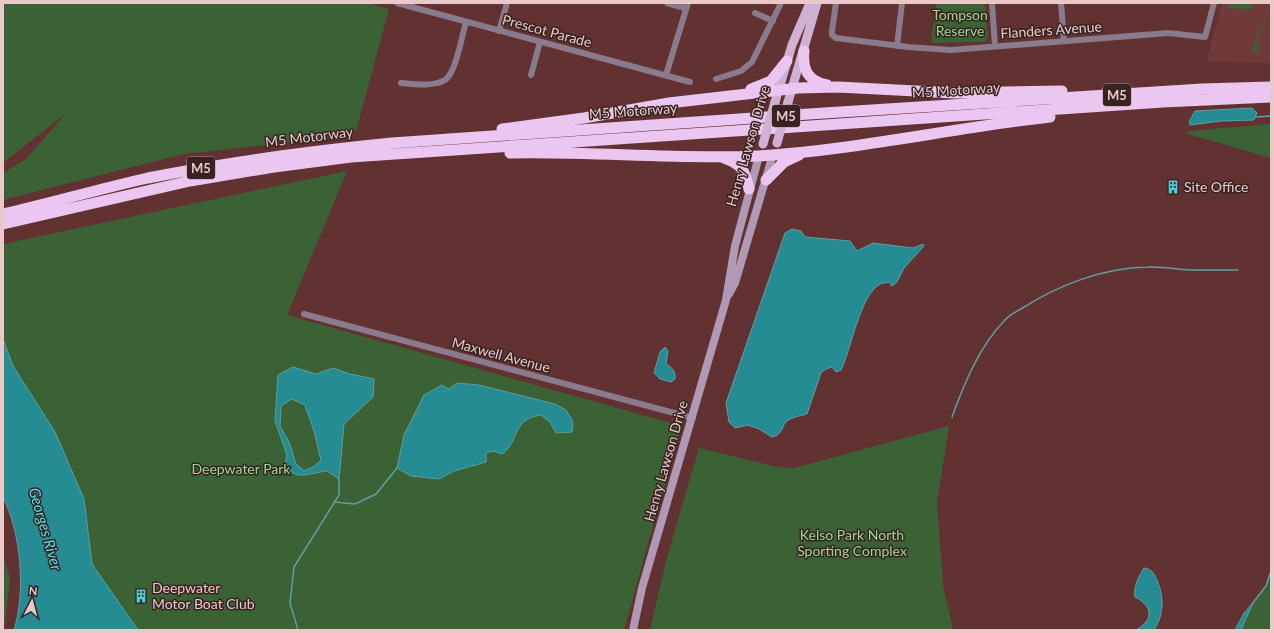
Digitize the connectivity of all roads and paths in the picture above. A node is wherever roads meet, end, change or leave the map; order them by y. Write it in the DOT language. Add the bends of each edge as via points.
graph roads {
  1 [pos="397,3"];
  2 [pos="507,3"];
  3 [pos="667,3"];
  4 [pos="781,3"];
  5 [pos="810,3"];
  6 [pos="817,3"];
  7 [pos="836,3"];
  8 [pos="902,3"];
  9 [pos="992,3"];
  10 [pos="1061,3"];
  11 [pos="1214,3"];
  12 [pos="686,6"];
  13 [pos="755,13"];
  14 [pos="773,21"];
  15 [pos="466,22"];
  16 [pos="499,30"];
  17 [pos="1064,41"];
  18 [pos="540,42"];
  19 [pos="897,46"];
  20 [pos="995,46"];
  21 [pos="804,51"];
  22 [pos="787,61"];
  23 [pos="531,75"];
  24 [pos="666,75"];
  25 [pos="716,79"];
  26 [pos="690,82"];
  27 [pos="401,83"];
  28 [pos="838,87"];
  29 [pos="1271,87"];
  30 [pos="1202,89"];
  31 [pos="792,90"];
  32 [pos="778,91"];
  33 [pos="737,94"];
  34 [pos="1271,97"];
  35 [pos="1163,102"];
  36 [pos="392,143"];
  37 [pos="809,152"];
  38 [pos="773,154"];
  39 [pos="370,156"];
  40 [pos="759,156"];
  41 [pos="720,157"];
  42 [pos="766,180"];
  43 [pos="749,189"];
  44 [pos="11,216"];
  45 [pos="3,224"];
  46 [pos="726,300"];
  47 [pos="304,314"];
  48 [pos="693,418"];
  49 [pos="633,630"];
  1 -- 15 [label="street, Prescot Parade"];
  2 -- 16 [label="street"];
  3 -- 12 [label="street"];
  4 -- 14 [label="street"];
  5 -- 22 [label="main road, Henry Lawson Drive"];
  6 -- 21 [label="main road, Henry Lawson Drive"];
  7 -- 19 [label="street, Flanders Avenue" via="832,31 836,38"];
  8 -- 19 [label="street"];
  9 -- 20 [label="street"];
  10 -- 17 [label="street"];
  11 -- 17 [label="street, Flanders Avenue" via="1205,37 1168,33"];
  12 -- 24 [label="street"];
  13 -- 14 [label="street"];
  14 -- 25 [label="street" via="752,62 741,71"];
  15 -- 16 [label="street, Prescot Parade"];
  15 -- 27 [label="street" via="453,70 448,78 434,83"];
  16 -- 18 [label="street, Prescot Parade"];
  17 -- 20 [label="street, Flanders Avenue"];
  18 -- 23 [label="street"];
  18 -- 24 [label="street, Prescot Parade"];
  19 -- 20 [label="street, Flanders Avenue" via="940,50"];
  21 -- 28 [label="highway" via="803,62 807,75 814,81"];
  21 -- 31 [label="main road, Henry Lawson Drive"];
  22 -- 32 [label="main road, Henry Lawson Drive"];
  22 -- 33 [label="highway" via="771,81"];
  24 -- 26 [label="street, Prescot Parade"];
  28 -- 30 [label="highway" via="948,93"];
  28 -- 31 [label="highway"];
  29 -- 30 [label="highway, M5 Motorway / M5"];
  30 -- 36 [label="highway, M5 Motorway / M5"];
  31 -- 32 [label="highway"];
  31 -- 38 [label="main road, Henry Lawson Drive, bridge"];
  32 -- 33 [label="highway"];
  32 -- 40 [label="main road, Henry Lawson Drive, bridge"];
  33 -- 36 [label="highway" via="584,118"];
  34 -- 35 [label="highway, M5 Motorway / M5"];
  35 -- 37 [label="highway"];
  35 -- 39 [label="highway, M5 Motorway / M5"];
  36 -- 44 [label="highway, M5 Motorway / M5" via="256,158 204,167 98,190"];
  37 -- 38 [label="highway"];
  37 -- 42 [label="highway" via="784,162"];
  38 -- 40 [label="highway"];
  38 -- 42 [label="main road, Henry Lawson Drive"];
  39 -- 41 [label="highway" via="544,153"];
  39 -- 44 [label="highway, M5 Motorway / M5" via="190,180"];
  40 -- 41 [label="highway"];
  40 -- 43 [label="main road, Henry Lawson Drive"];
  41 -- 43 [label="highway" via="742,167"];
  42 -- 46 [label="main road, Henry Lawson Drive" via="735,283"];
  43 -- 46 [label="main road, Henry Lawson Drive"];
  44 -- 45 [label="highway, M5 Motorway / M5"];
  46 -- 48 [label="main road, Henry Lawson Drive"];
  47 -- 48 [label="street, Maxwell Avenue"];
  48 -- 49 [label="main road, Henry Lawson Drive" via="640,596"];
}
